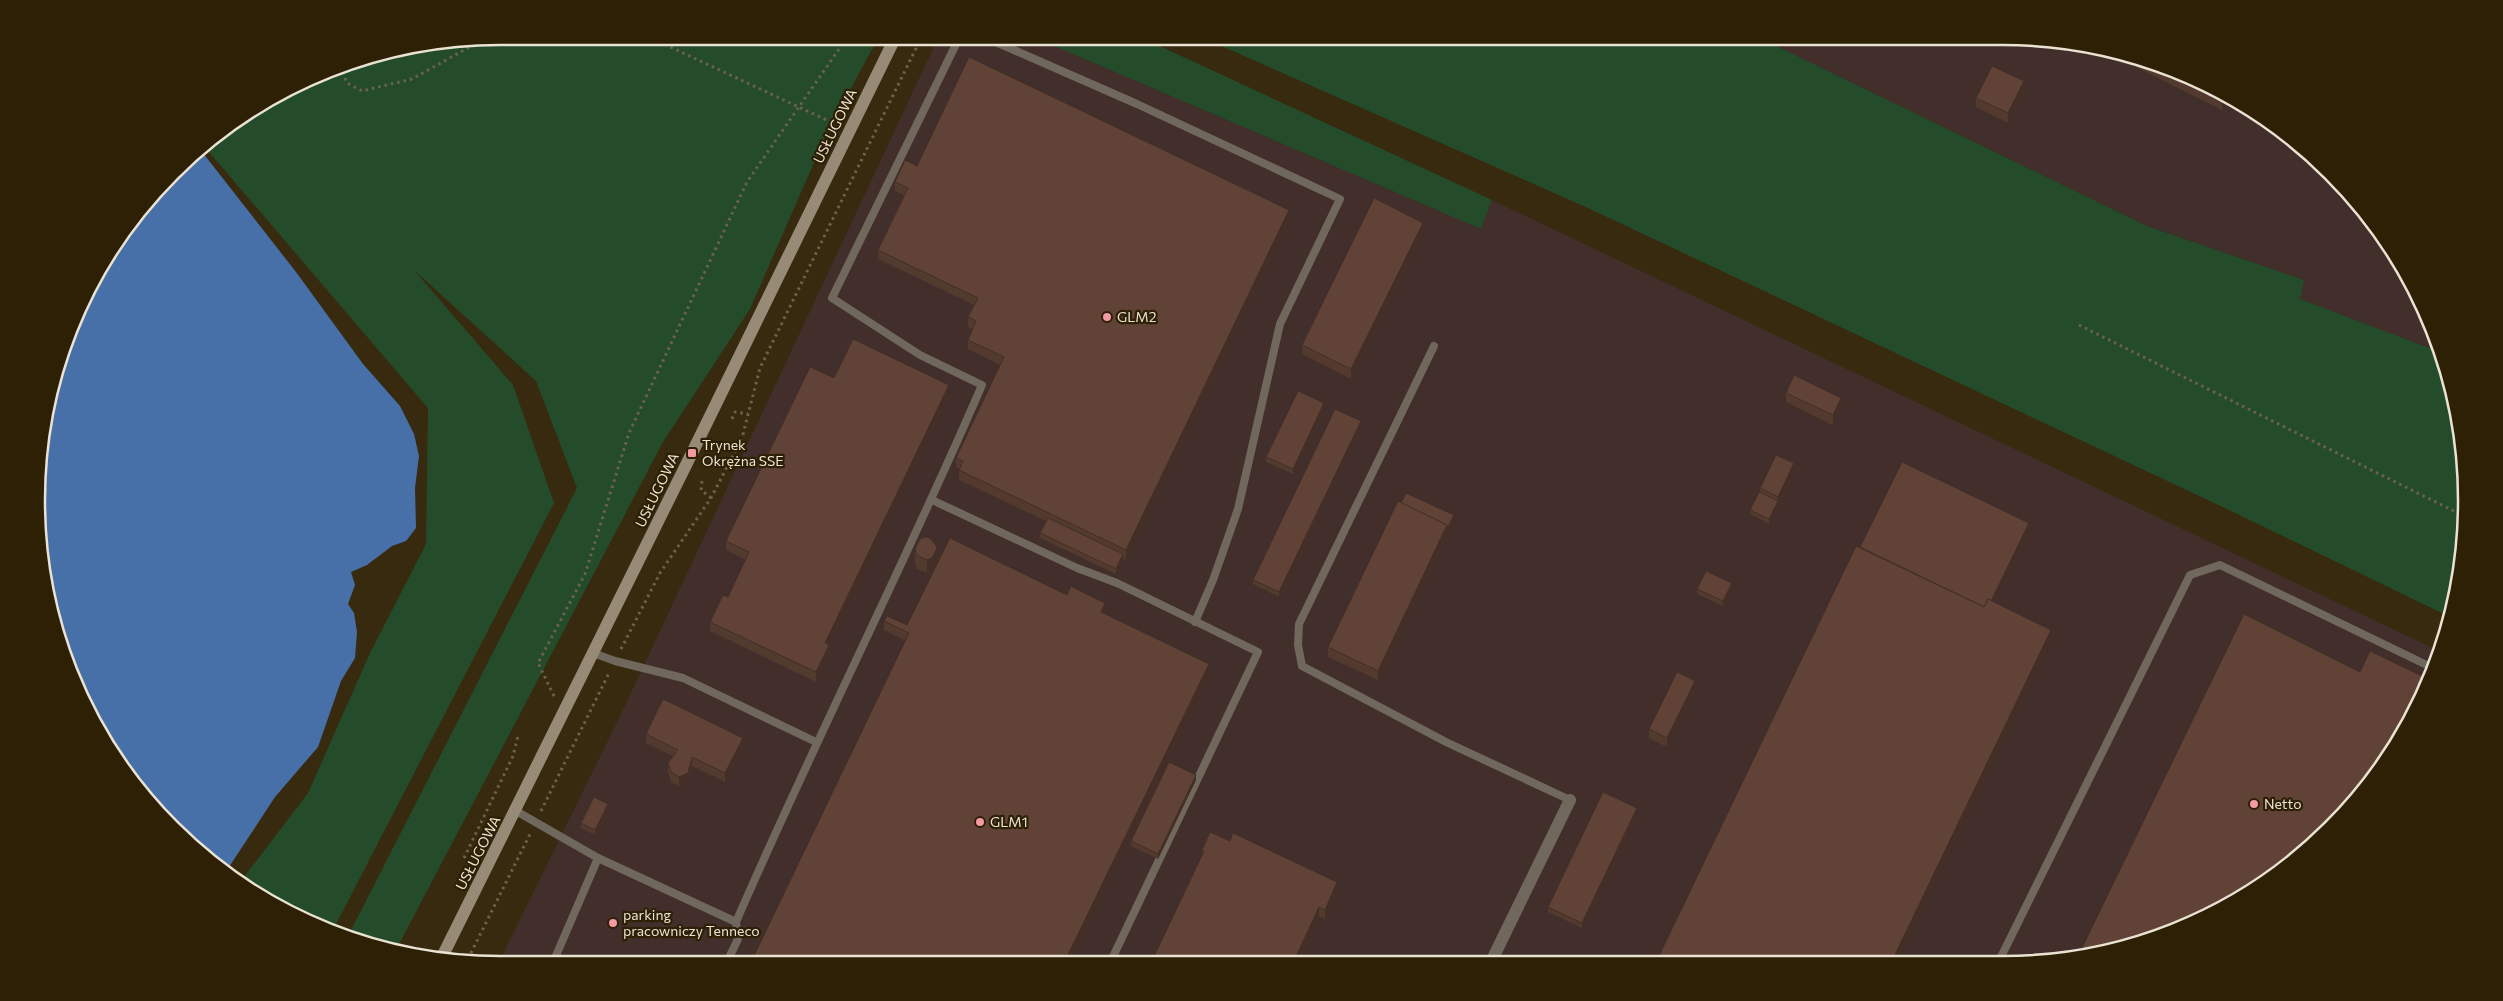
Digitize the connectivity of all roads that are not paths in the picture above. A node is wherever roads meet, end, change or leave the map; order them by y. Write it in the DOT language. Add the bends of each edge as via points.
graph roads {
  1 [pos="892,45"];
  2 [pos="956,45"];
  3 [pos="1003,45"];
  4 [pos="1434,346"];
  5 [pos="932,500"];
  6 [pos="1195,622"];
  7 [pos="593,653"];
  8 [pos="2427,665"];
  9 [pos="816,742"];
  10 [pos="1570,800"];
  11 [pos="516,811"];
  12 [pos="598,858"];
  13 [pos="736,922"];
  14 [pos="444,952"];
  15 [pos="556,956"];
  16 [pos="730,956"];
  17 [pos="1113,956"];
  18 [pos="1495,956"];
  19 [pos="2001,956"];
  1 -- 7 [label="street, USŁUGOWA"];
  2 -- 5 [label="lane" via="832,298 920,355 982,385"];
  3 -- 6 [label="lane" via="1340,199 1280,324 1238,509"];
  4 -- 10 [label="lane" via="1299,624 1302,666 1446,742"];
  5 -- 6 [label="lane" via="1077,568 1117,583"];
  5 -- 9 [label="lane"];
  6 -- 17 [label="lane" via="1258,652"];
  7 -- 9 [label="lane" via="683,678"];
  7 -- 11 [label="street, USŁUGOWA"];
  8 -- 19 [label="lane" via="2220,565 2190,575"];
  9 -- 13 [label="lane"];
  10 -- 18 [label="street"];
  11 -- 12 [label="lane"];
  11 -- 14 [label="street, USŁUGOWA"];
  12 -- 13 [label="lane"];
  12 -- 15 [label="lane"];
  13 -- 16 [label="lane" via="738,939"];
}
